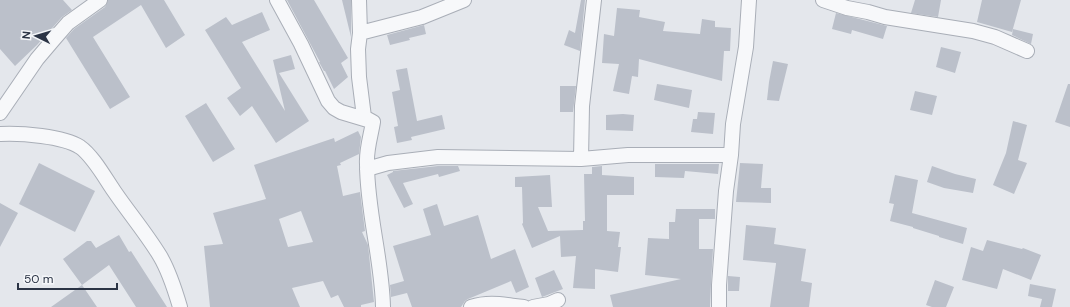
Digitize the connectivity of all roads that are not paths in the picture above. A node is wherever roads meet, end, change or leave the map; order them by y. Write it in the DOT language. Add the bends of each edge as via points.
graph roads {
  1 [pos="100,0"];
  2 [pos="277,0"];
  3 [pos="359,0"];
  4 [pos="464,0"];
  5 [pos="594,0"];
  6 [pos="749,0"];
  7 [pos="823,0"];
  8 [pos="83,4"];
  9 [pos="360,33"];
  10 [pos="1027,51"];
  11 [pos="0,113"];
  12 [pos="373,122"];
  13 [pos="0,134"];
  14 [pos="731,155"];
  15 [pos="581,159"];
  16 [pos="367,169"];
  17 [pos="558,300"];
  18 [pos="180,307"];
  19 [pos="383,307"];
  20 [pos="471,307"];
  21 [pos="524,307"];
  22 [pos="533,307"];
  23 [pos="719,307"];
  1 -- 8 [label="street"];
  2 -- 12 [label="street" via="328,101 341,112"];
  3 -- 9 [label="street"];
  4 -- 9 [label="street" via="422,17"];
  5 -- 15 [label="street" via="582,106"];
  6 -- 14 [label="street" via="746,48"];
  7 -- 10 [label="street" via="885,17 974,31"];
  8 -- 11 [label="street" via="37,59"];
  9 -- 12 [label="street" via="359,77 364,117"];
  12 -- 16 [label="street"];
  13 -- 18 [label="street" via="24,133 62,140 80,148 94,162 161,257"];
  14 -- 15 [label="street" via="628,155"];
  14 -- 23 [label="street" via="725,198"];
  15 -- 16 [label="street" via="438,157 388,163"];
  16 -- 19 [label="street"];
  17 -- 22 [label="street"];
  20 -- 21 [label="street" via="495,303"];
}
